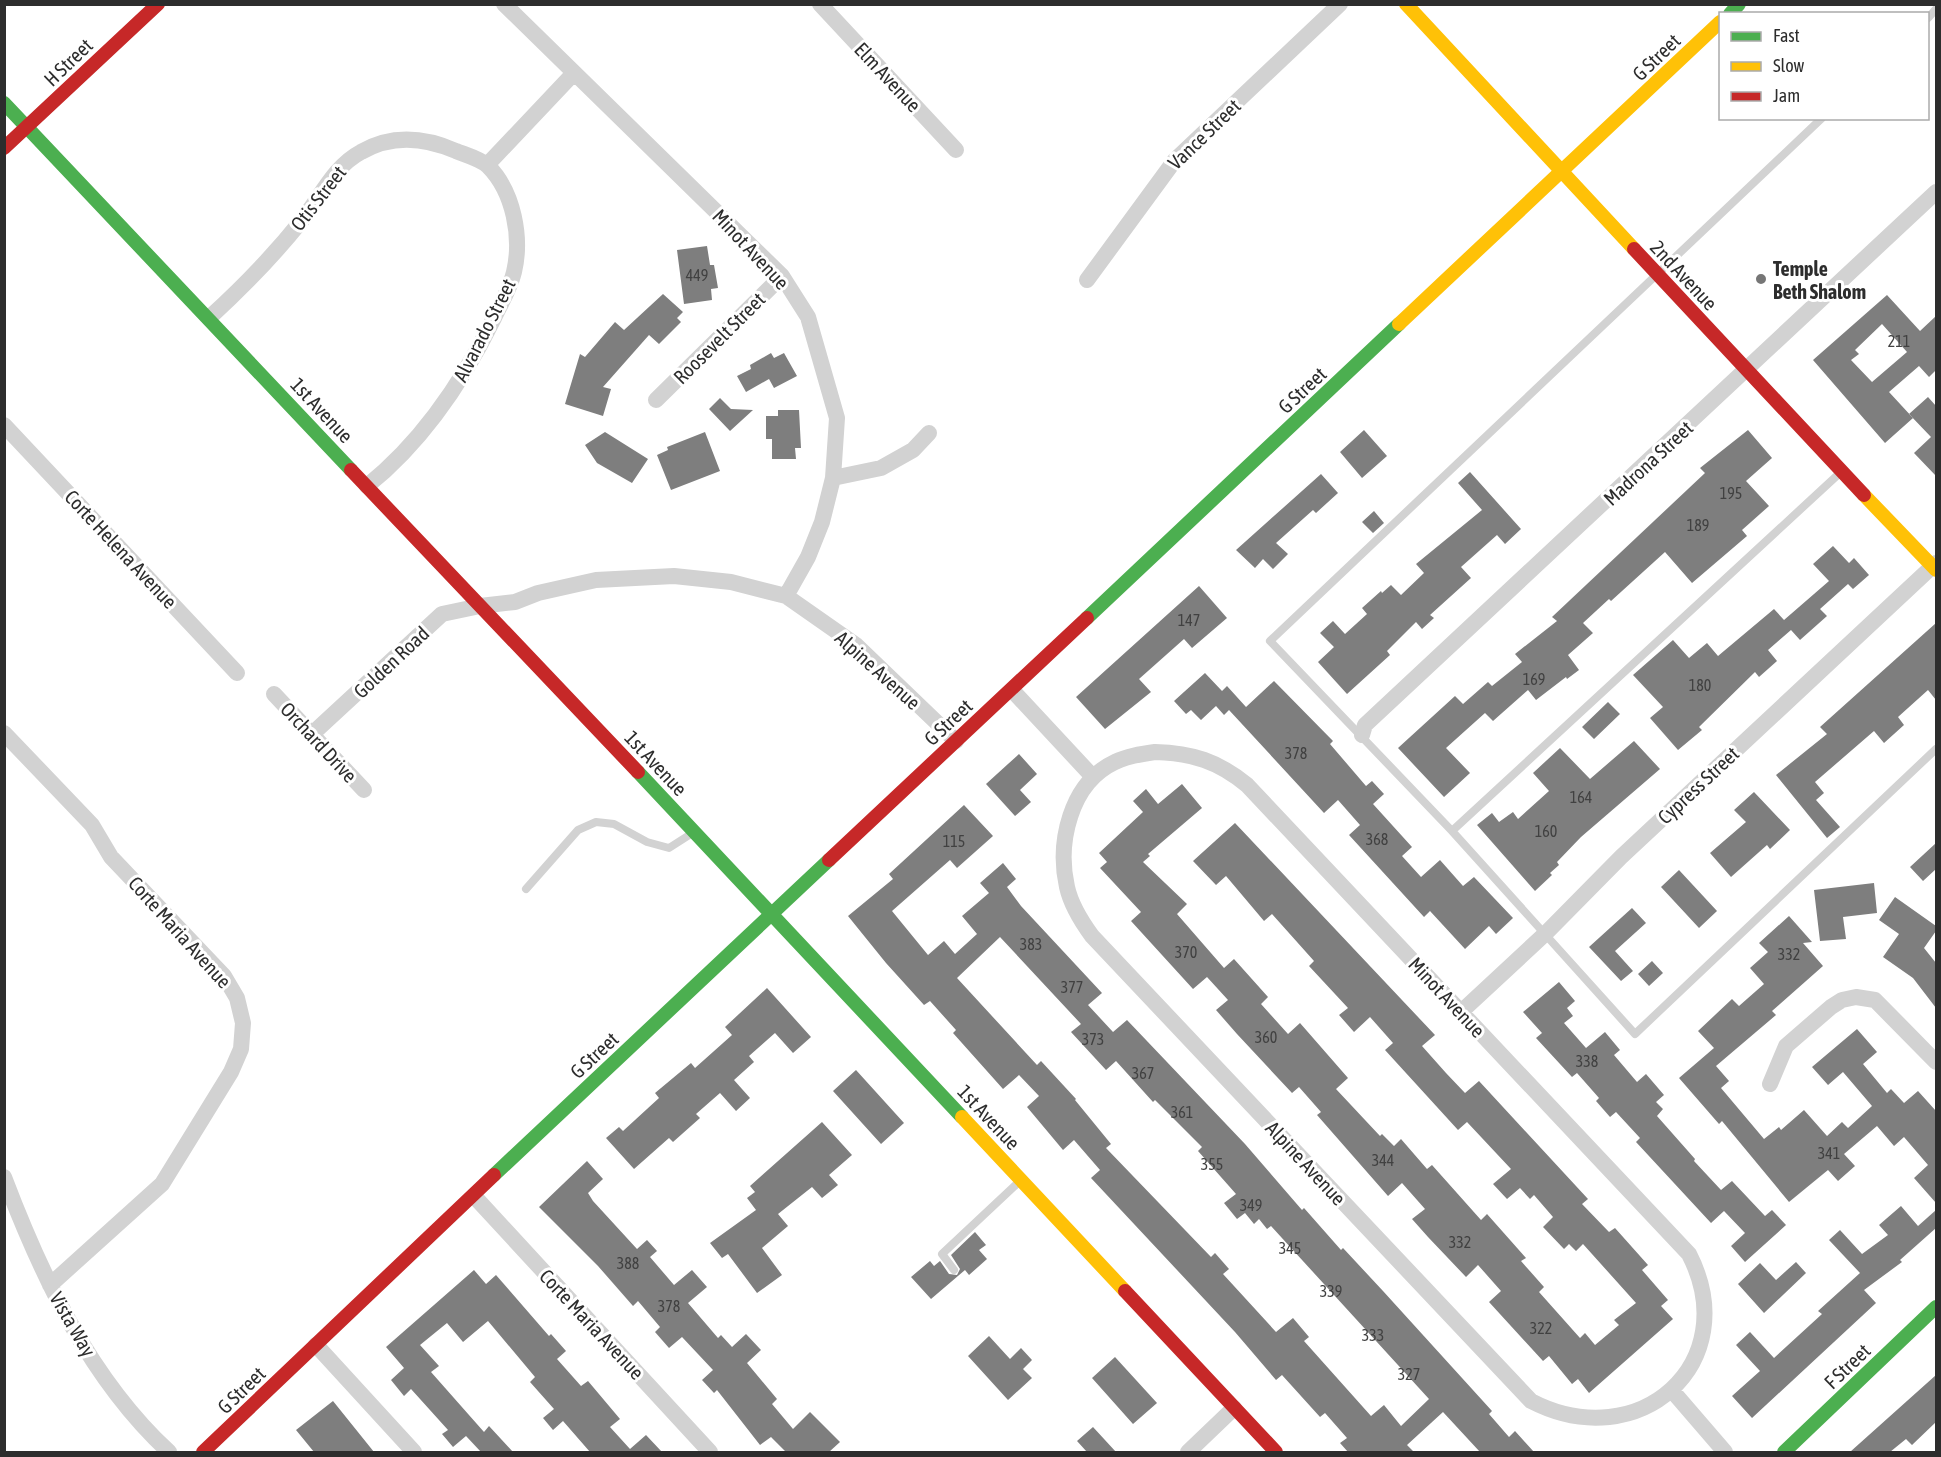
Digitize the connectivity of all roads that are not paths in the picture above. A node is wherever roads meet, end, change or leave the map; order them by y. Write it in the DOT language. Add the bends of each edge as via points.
graph roads {
  1 [pos="158,4"];
  2 [pos="504,4"];
  3 [pos="820,4"];
  4 [pos="1340,4"];
  5 [pos="1406,4"];
  6 [pos="1719,23"];
  7 [pos="574,73"];
  8 [pos="4,103"];
  9 [pos="1820,120"];
  10 [pos="27,127"];
  11 [pos="4,148"];
  12 [pos="956,150"];
  13 [pos="487,165"];
  14 [pos="1563,172"];
  15 [pos="1936,192"];
  16 [pos="1657,275"];
  17 [pos="782,276"];
  18 [pos="1088,280"];
  19 [pos="209,318"];
  20 [pos="1747,371"];
  21 [pos="656,400"];
  22 [pos="4,425"];
  23 [pos="929,433"];
  24 [pos="1842,471"];
  25 [pos="833,478"];
  26 [pos="367,486"];
  27 [pos="1935,566"];
  28 [pos="786,596"];
  29 [pos="480,606"];
  30 [pos="237,673"];
  31 [pos="1012,690"];
  32 [pos="274,694"];
  33 [pos="4,733"];
  34 [pos="311,735"];
  35 [pos="1362,735"];
  36 [pos="956,741"];
  37 [pos="1936,749"];
  38 [pos="1093,777"];
  39 [pos="364,790"];
  40 [pos="1452,831"];
  41 [pos="694,832"];
  42 [pos="526,889"];
  43 [pos="771,914"];
  44 [pos="1546,933"];
  45 [pos="1462,1011"];
  46 [pos="1936,1062"];
  47 [pos="1770,1084"];
  48 [pos="4,1177"];
  49 [pos="1022,1180"];
  50 [pos="474,1196"];
  51 [pos="954,1270"];
  52 [pos="50,1285"];
  53 [pos="1936,1307"];
  54 [pos="316,1345"];
  55 [pos="1675,1394"];
  56 [pos="1234,1408"];
  57 [pos="169,1452"];
  58 [pos="203,1452"];
  59 [pos="414,1452"];
  60 [pos="710,1452"];
  61 [pos="1188,1452"];
  62 [pos="1276,1452"];
  63 [pos="1725,1452"];
  64 [pos="1784,1452"];
  1 -- 10 [label="street, H Street"];
  2 -- 7 [label="street, Minot Avenue"];
  3 -- 12 [label="street, Elm Avenue"];
  4 -- 18 [label="street, Vance Street" via="1175,160"];
  5 -- 14 [label="street, 2nd Avenue"];
  6 -- 14 [label="street, G Street"];
  7 -- 13 [label="street"];
  7 -- 17 [label="street, Minot Avenue"];
  8 -- 10 [label="street, 1st Avenue"];
  9 -- 16 [label="lane"];
  10 -- 11 [label="street, H Street"];
  10 -- 19 [label="street, 1st Avenue"];
  13 -- 19 [label="street, Otis Street" via="426,140 386,141 359,152 347,160 276,250"];
  13 -- 26 [label="street, Alvarado Street" via="506,195 516,229 516,258 510,286 450,396 395,464"];
  14 -- 16 [label="street, 2nd Avenue"];
  14 -- 31 [label="street, G Street"];
  15 -- 20 [label="street, Madrona Street"];
  16 -- 20 [label="street, 2nd Avenue"];
  16 -- 35 [label="lane" via="1270,641"];
  17 -- 21 [label="street, Roosevelt Street"];
  17 -- 25 [label="street, Minot Avenue" via="808,317 837,418"];
  19 -- 26 [label="street, 1st Avenue"];
  20 -- 24 [label="street, 2nd Avenue"];
  20 -- 35 [label="street, Madrona Street" via="1365,725"];
  22 -- 30 [label="street, Corte Helena Avenue"];
  23 -- 25 [label="street" via="913,450 881,468"];
  24 -- 27 [label="street, 2nd Avenue"];
  24 -- 40 [label="lane"];
  25 -- 28 [label="street, Minot Avenue" via="822,522"];
  26 -- 29 [label="street, 1st Avenue"];
  27 -- 44 [label="street, Cypress Street" via="1621,857"];
  28 -- 29 [label="street, Alpine Avenue" via="719,580 646,575 596,580 515,602"];
  28 -- 36 [label="street, Alpine Avenue" via="856,645"];
  29 -- 34 [label="street, Golden Road" via="442,614"];
  29 -- 41 [label="street, 1st Avenue"];
  31 -- 36 [label="street, G Street"];
  31 -- 38 [label="street"];
  32 -- 34 [label="street, Orchard Drive"];
  33 -- 52 [label="street, Corte Maria Avenue" via="92,825 111,857 224,976 237,998 243,1023 237,1061 162,1184"];
  34 -- 39 [label="street, Orchard Drive"];
  35 -- 40 [label="lane"];
  36 -- 43 [label="street, G Street"];
  37 -- 44 [label="lane" via="1635,1034"];
  38 -- 45 [label="street, Minot Avenue" via="1114,762 1155,752 1202,757 1230,771"];
  38 -- 55 [label="street, Alpine Avenue" via="1075,805 1067,829 1063,854 1067,889 1092,936 1168,1017 1531,1401 1572,1421 1603,1424 1647,1414"];
  40 -- 44 [label="lane"];
  41 -- 42 [label="lane" via="669,848 647,842 614,824 596,822 578,830"];
  41 -- 43 [label="street, 1st Avenue"];
  43 -- 49 [label="street, 1st Avenue"];
  43 -- 50 [label="street, G Street"];
  44 -- 45 [label="street, Cypress Street"];
  45 -- 55 [label="street, Minot Avenue" via="1689,1254 1701,1287 1702,1321 1691,1368"];
  46 -- 47 [label="street" via="1875,1000 1856,997 1831,1007 1786,1046"];
  48 -- 52 [label="street, Vista Way"];
  49 -- 51 [label="lane" via="942,1254"];
  49 -- 56 [label="street, 1st Avenue"];
  50 -- 54 [label="street, G Street"];
  50 -- 60 [label="street, Corte Maria Avenue"];
  52 -- 57 [label="street, Vista Way" via="112,1388"];
  53 -- 64 [label="street, F Street"];
  54 -- 58 [label="street, G Street"];
  54 -- 59 [label="street"];
  55 -- 63 [label="street"];
  56 -- 61 [label="street"];
  56 -- 62 [label="street, 1st Avenue"];
}
